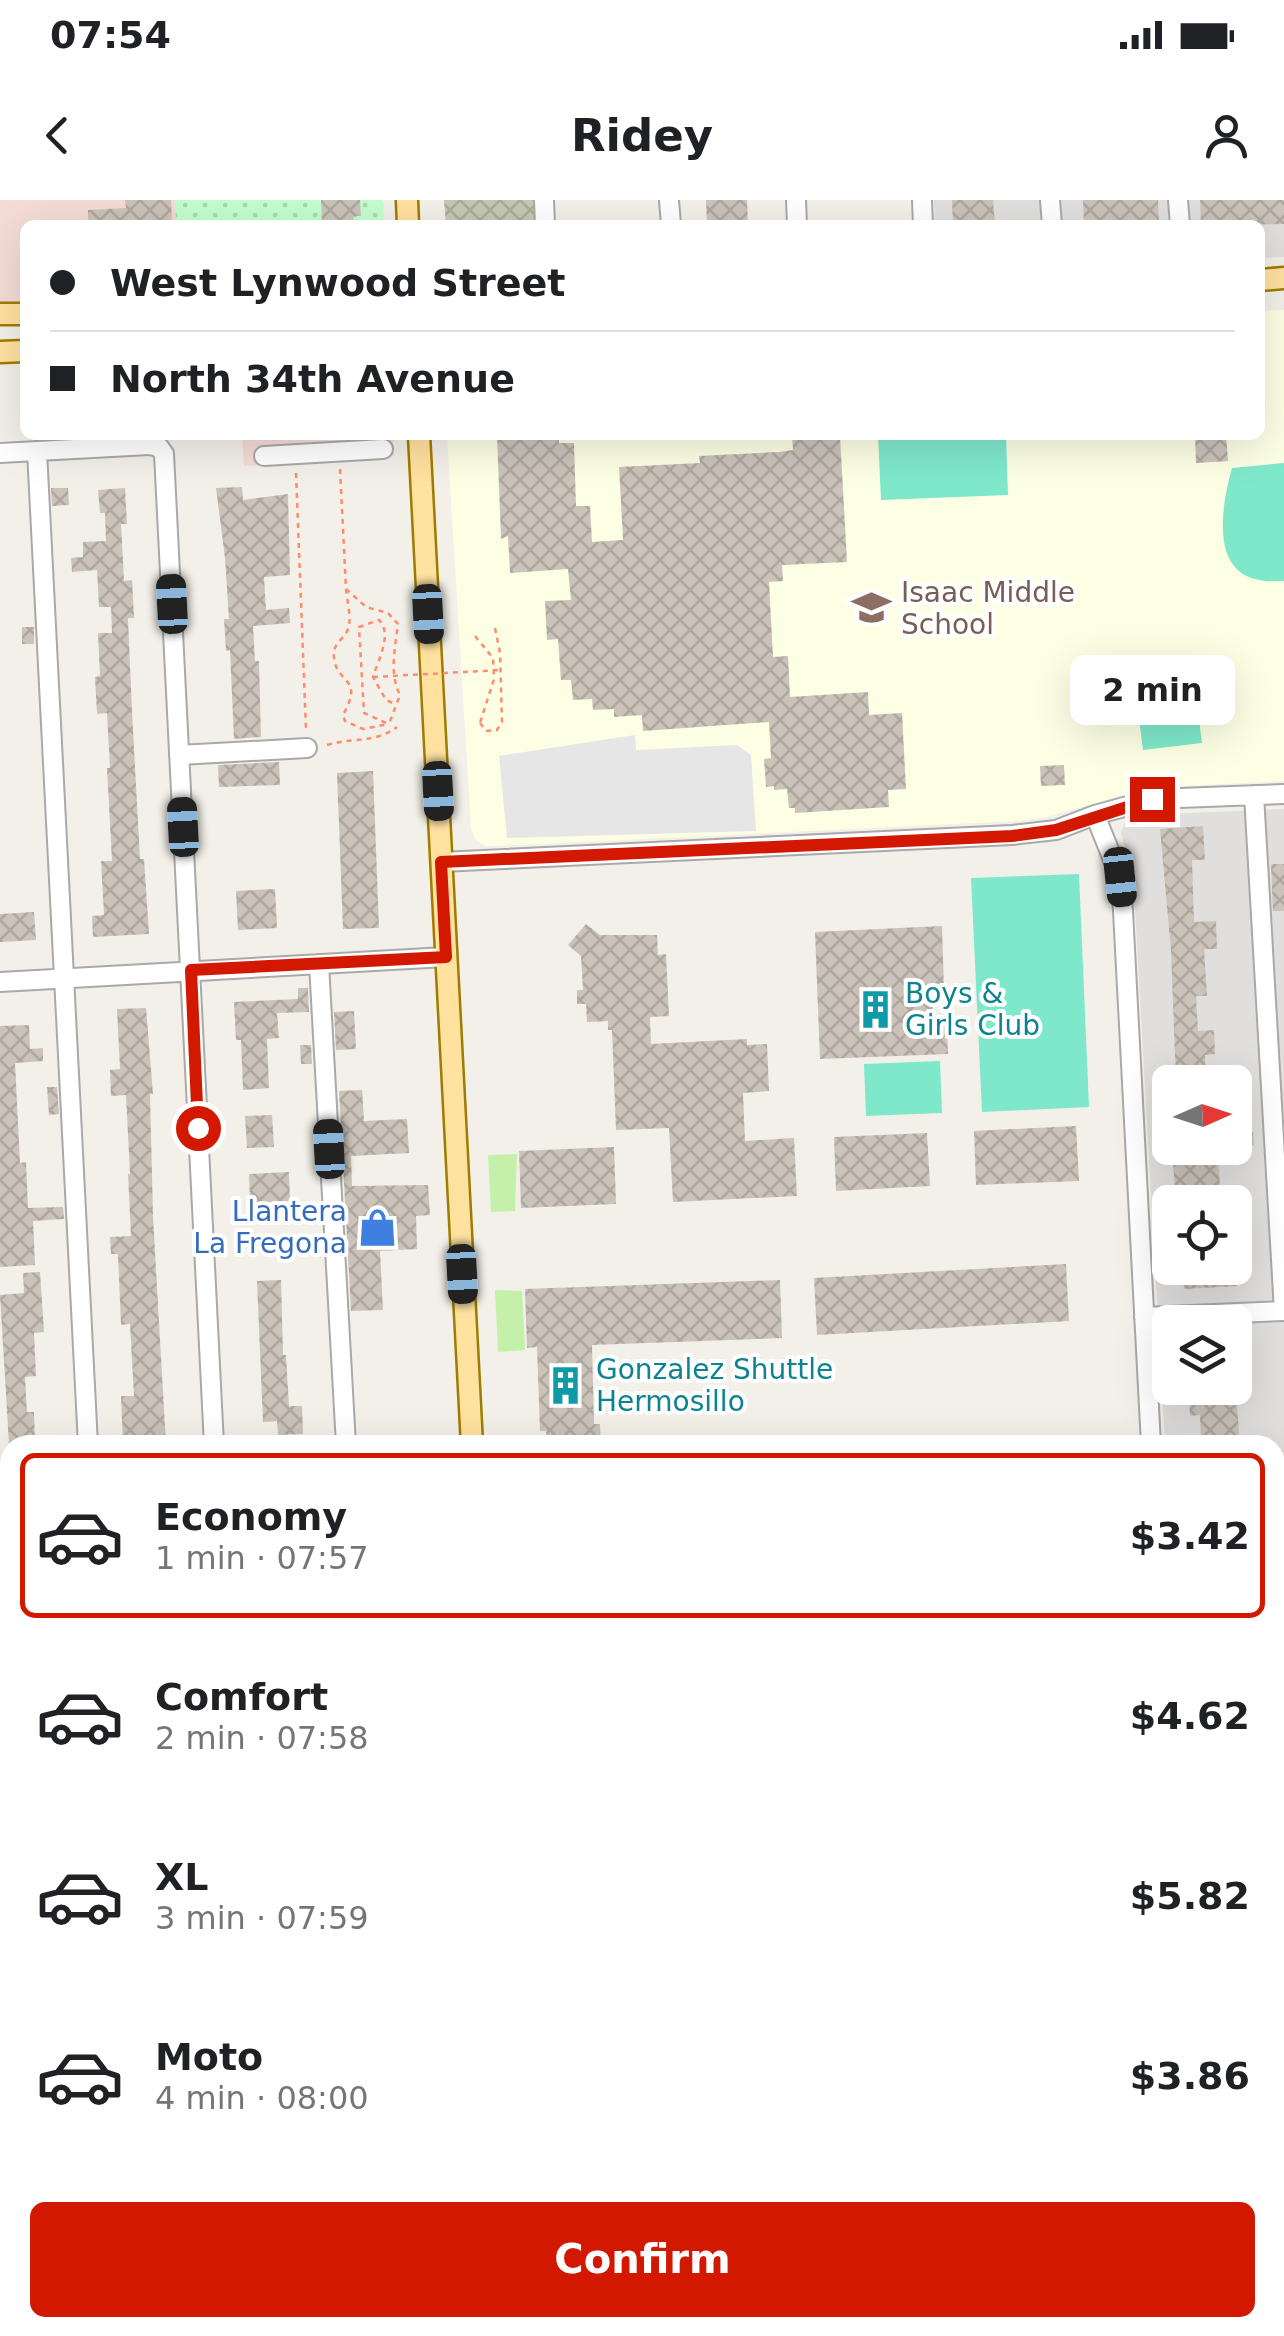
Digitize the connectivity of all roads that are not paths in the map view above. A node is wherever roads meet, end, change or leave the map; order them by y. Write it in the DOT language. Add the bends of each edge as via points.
graph roads {
  1 [pos="419,440"];
  2 [pos="383,449"];
  3 [pos="37,451"];
  4 [pos="0,453"];
  5 [pos="264,456"];
  6 [pos="306,748"];
  7 [pos="179,755"];
  8 [pos="1284,794"];
  9 [pos="1254,795"];
  10 [pos="1095,815"];
  11 [pos="441,862"];
  12 [pos="446,957"];
  13 [pos="319,964"];
  14 [pos="191,970"];
  15 [pos="62,977"];
  16 [pos="0,982"];
  17 [pos="1284,1310"];
  18 [pos="1144,1317"];
  19 [pos="87,1435"];
  20 [pos="214,1435"];
  21 [pos="345,1435"];
  22 [pos="471,1435"];
  23 [pos="1150,1435"];
  1 -- 11 [label="main road"];
  2 -- 5 [label="street"];
  3 -- 4 [label="street"];
  3 -- 7 [label="street" via="149,445 164,454"];
  3 -- 15 [label="street"];
  6 -- 7 [label="street"];
  7 -- 14 [label="street"];
  8 -- 9 [label="street"];
  9 -- 10 [label="street" via="1152,799"];
  9 -- 17 [label="street"];
  10 -- 11 [label="street" via="1012,836"];
  10 -- 18 [label="street" via="1120,877"];
  11 -- 12 [label="main road"];
  12 -- 13 [label="street"];
  12 -- 22 [label="main road"];
  13 -- 14 [label="street"];
  13 -- 21 [label="street"];
  14 -- 15 [label="street"];
  14 -- 20 [label="street"];
  15 -- 16 [label="street"];
  15 -- 19 [label="street"];
  17 -- 18 [label="street"];
  18 -- 23 [label="street"];
}
